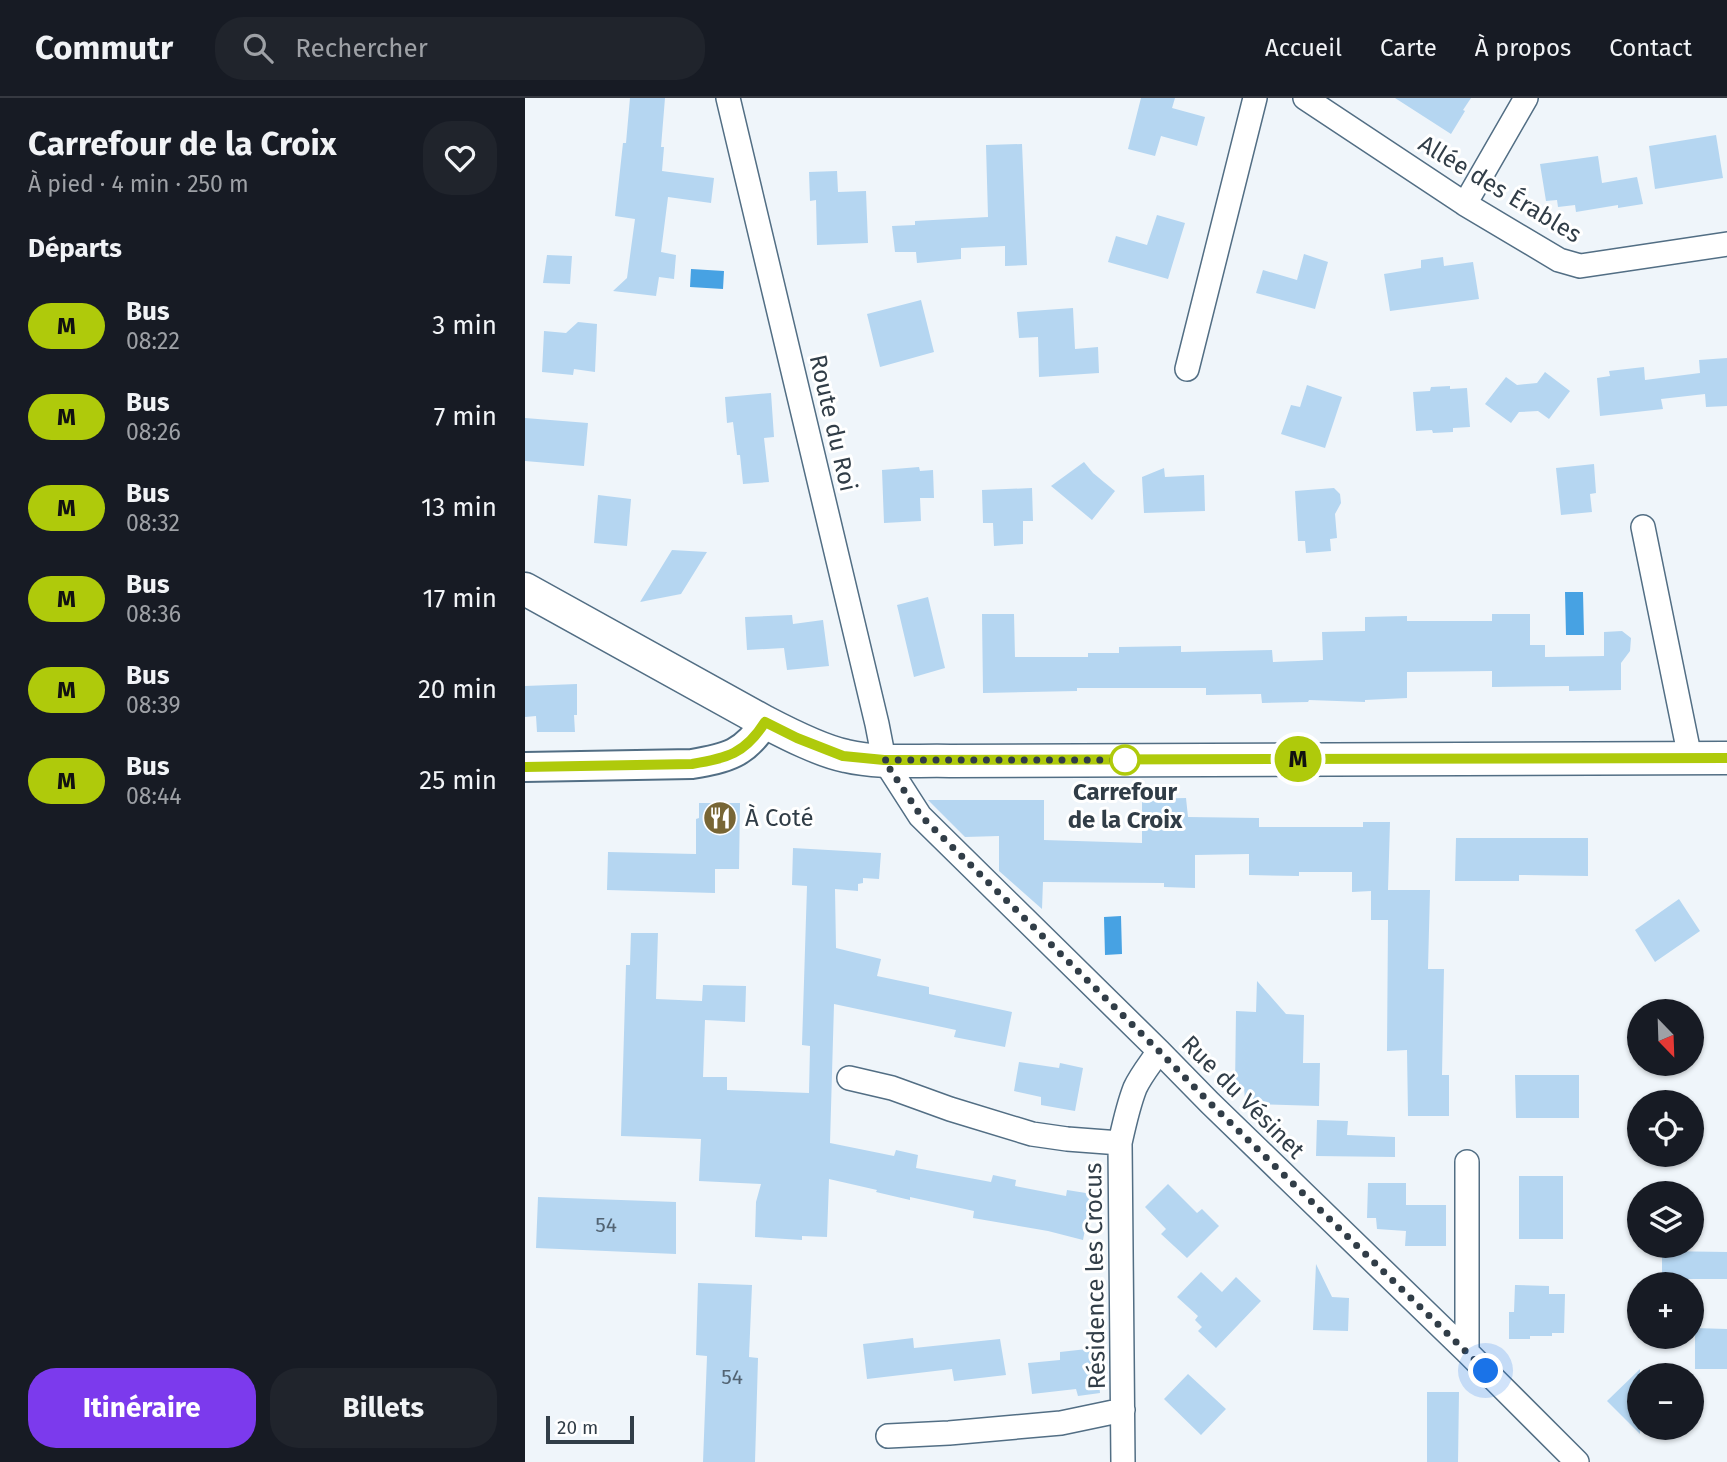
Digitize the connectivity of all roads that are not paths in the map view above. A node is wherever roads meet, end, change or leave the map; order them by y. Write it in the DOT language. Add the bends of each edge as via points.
graph roads {
  1 [pos="728,98"];
  2 [pos="1255,98"];
  3 [pos="1305,98"];
  4 [pos="1526,98"];
  5 [pos="1465,204"];
  6 [pos="1727,244"];
  7 [pos="1187,369"];
  8 [pos="1643,527"];
  9 [pos="525,589"];
  10 [pos="765,722"];
  11 [pos="1690,758"];
  12 [pos="1727,758"];
  13 [pos="884,760"];
  14 [pos="525,767"];
  15 [pos="1159,1051"];
  16 [pos="849,1078"];
  17 [pos="1120,1143"];
  18 [pos="1467,1161"];
  19 [pos="1467,1352"];
  20 [pos="1123,1410"];
  21 [pos="888,1436"];
  22 [pos="1123,1462"];
  23 [pos="1577,1462"];
  1 -- 13 [label="street, Route du Roi"];
  2 -- 7 [label="street"];
  3 -- 5 [label="street, Allée des Érables"];
  4 -- 5 [label="street"];
  5 -- 6 [label="street, Allée des Érables" via="1559,260 1580,266"];
  8 -- 11 [label="street"];
  9 -- 10 [label="main road"];
  10 -- 13 [label="main road" via="843,756"];
  10 -- 14 [label="street" via="754,739 719,760"];
  11 -- 12 [label="main road"];
  11 -- 13 [label="main road"];
  13 -- 15 [label="street, Rue du Vésinet" via="921,816"];
  15 -- 17 [label="street, Résidence les Crocus" via="1135,1088"];
  15 -- 19 [label="street, Rue du Vésinet"];
  16 -- 17 [label="street, Résidence les Crocus" via="1033,1134"];
  17 -- 20 [label="street, Résidence les Crocus"];
  18 -- 19 [label="street"];
  19 -- 23 [label="street, Rue du Vésinet"];
  20 -- 21 [label="street, Résidence les Crocus" via="1061,1423"];
  20 -- 22 [label="street, Résidence les Crocus"];
}
